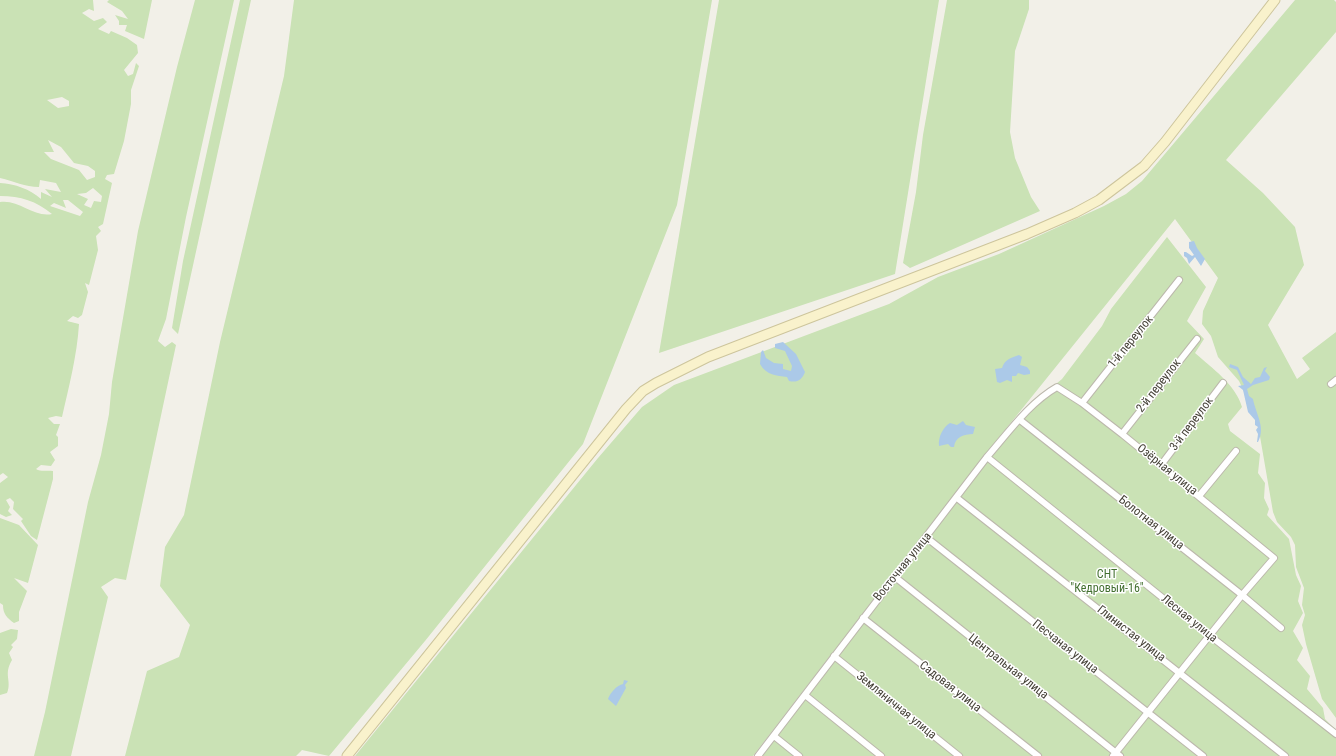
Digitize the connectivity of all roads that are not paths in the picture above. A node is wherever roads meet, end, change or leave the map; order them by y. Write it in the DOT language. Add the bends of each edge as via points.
graph roads {
  1 [pos="1275,0"];
  2 [pos="1179,280"];
  3 [pos="1196,339"];
  4 [pos="1223,383"];
  5 [pos="1057,387"];
  6 [pos="1082,403"];
  7 [pos="1020,420"];
  8 [pos="1122,434"];
  9 [pos="1236,451"];
  10 [pos="987,457"];
  11 [pos="1161,465"];
  12 [pos="1199,496"];
  13 [pos="957,498"];
  14 [pos="927,538"];
  15 [pos="895,577"];
  16 [pos="1242,594"];
  17 [pos="863,618"];
  18 [pos="1281,628"];
  19 [pos="1209,635"];
  20 [pos="834,656"];
  21 [pos="1179,672"];
  22 [pos="805,695"];
  23 [pos="1147,712"];
  24 [pos="1336,734"];
  25 [pos="774,736"];
  26 [pos="1116,755"];
  27 [pos="347,756"];
  28 [pos="758,756"];
  29 [pos="799,756"];
  30 [pos="881,756"];
  31 [pos="959,756"];
  32 [pos="1038,756"];
  33 [pos="1203,756"];
  34 [pos="1285,756"];
  1 -- 27 [label="street" via="1144,166 1099,200 1027,234 708,357 668,375 643,391"];
  2 -- 6 [label="street, 1-й переулок"];
  3 -- 8 [label="street, 2-й переулок"];
  4 -- 11 [label="street, 3-й переулок"];
  5 -- 6 [label="street, Озёрная улица"];
  5 -- 7 [label="street, Восточная улица" via="1047,393"];
  6 -- 8 [label="street, Озёрная улица"];
  7 -- 10 [label="street, Восточная улица"];
  7 -- 16 [label="street, Болотная улица"];
  8 -- 11 [label="street, Озёрная улица"];
  9 -- 12 [label="street"];
  10 -- 13 [label="street, Восточная улица"];
  10 -- 19 [label="street, Лесная улица"];
  11 -- 12 [label="street, Озёрная улица"];
  12 -- 16 [label="street, Озёрная улица" via="1274,558"];
  13 -- 14 [label="street, Восточная улица"];
  13 -- 21 [label="street, Глинистая улица"];
  14 -- 15 [label="street, Восточная улица"];
  14 -- 23 [label="street, Песчаная улица"];
  15 -- 17 [label="street, Восточная улица"];
  15 -- 26 [label="street, Центральная улица"];
  16 -- 18 [label="street, Болотная улица"];
  16 -- 19 [label="street"];
  17 -- 20 [label="street, Восточная улица"];
  17 -- 32 [label="street, Садовая улица"];
  19 -- 21 [label="street"];
  19 -- 24 [label="street, Лесная улица"];
  20 -- 22 [label="street, Восточная улица"];
  20 -- 31 [label="street, Земляничная улица"];
  21 -- 23 [label="street"];
  21 -- 34 [label="street, Глинистая улица"];
  22 -- 25 [label="street, Восточная улица"];
  22 -- 30 [label="street"];
  23 -- 26 [label="street"];
  23 -- 33 [label="street, Песчаная улица"];
  25 -- 28 [label="street, Восточная улица"];
  25 -- 29 [label="street"];
}
